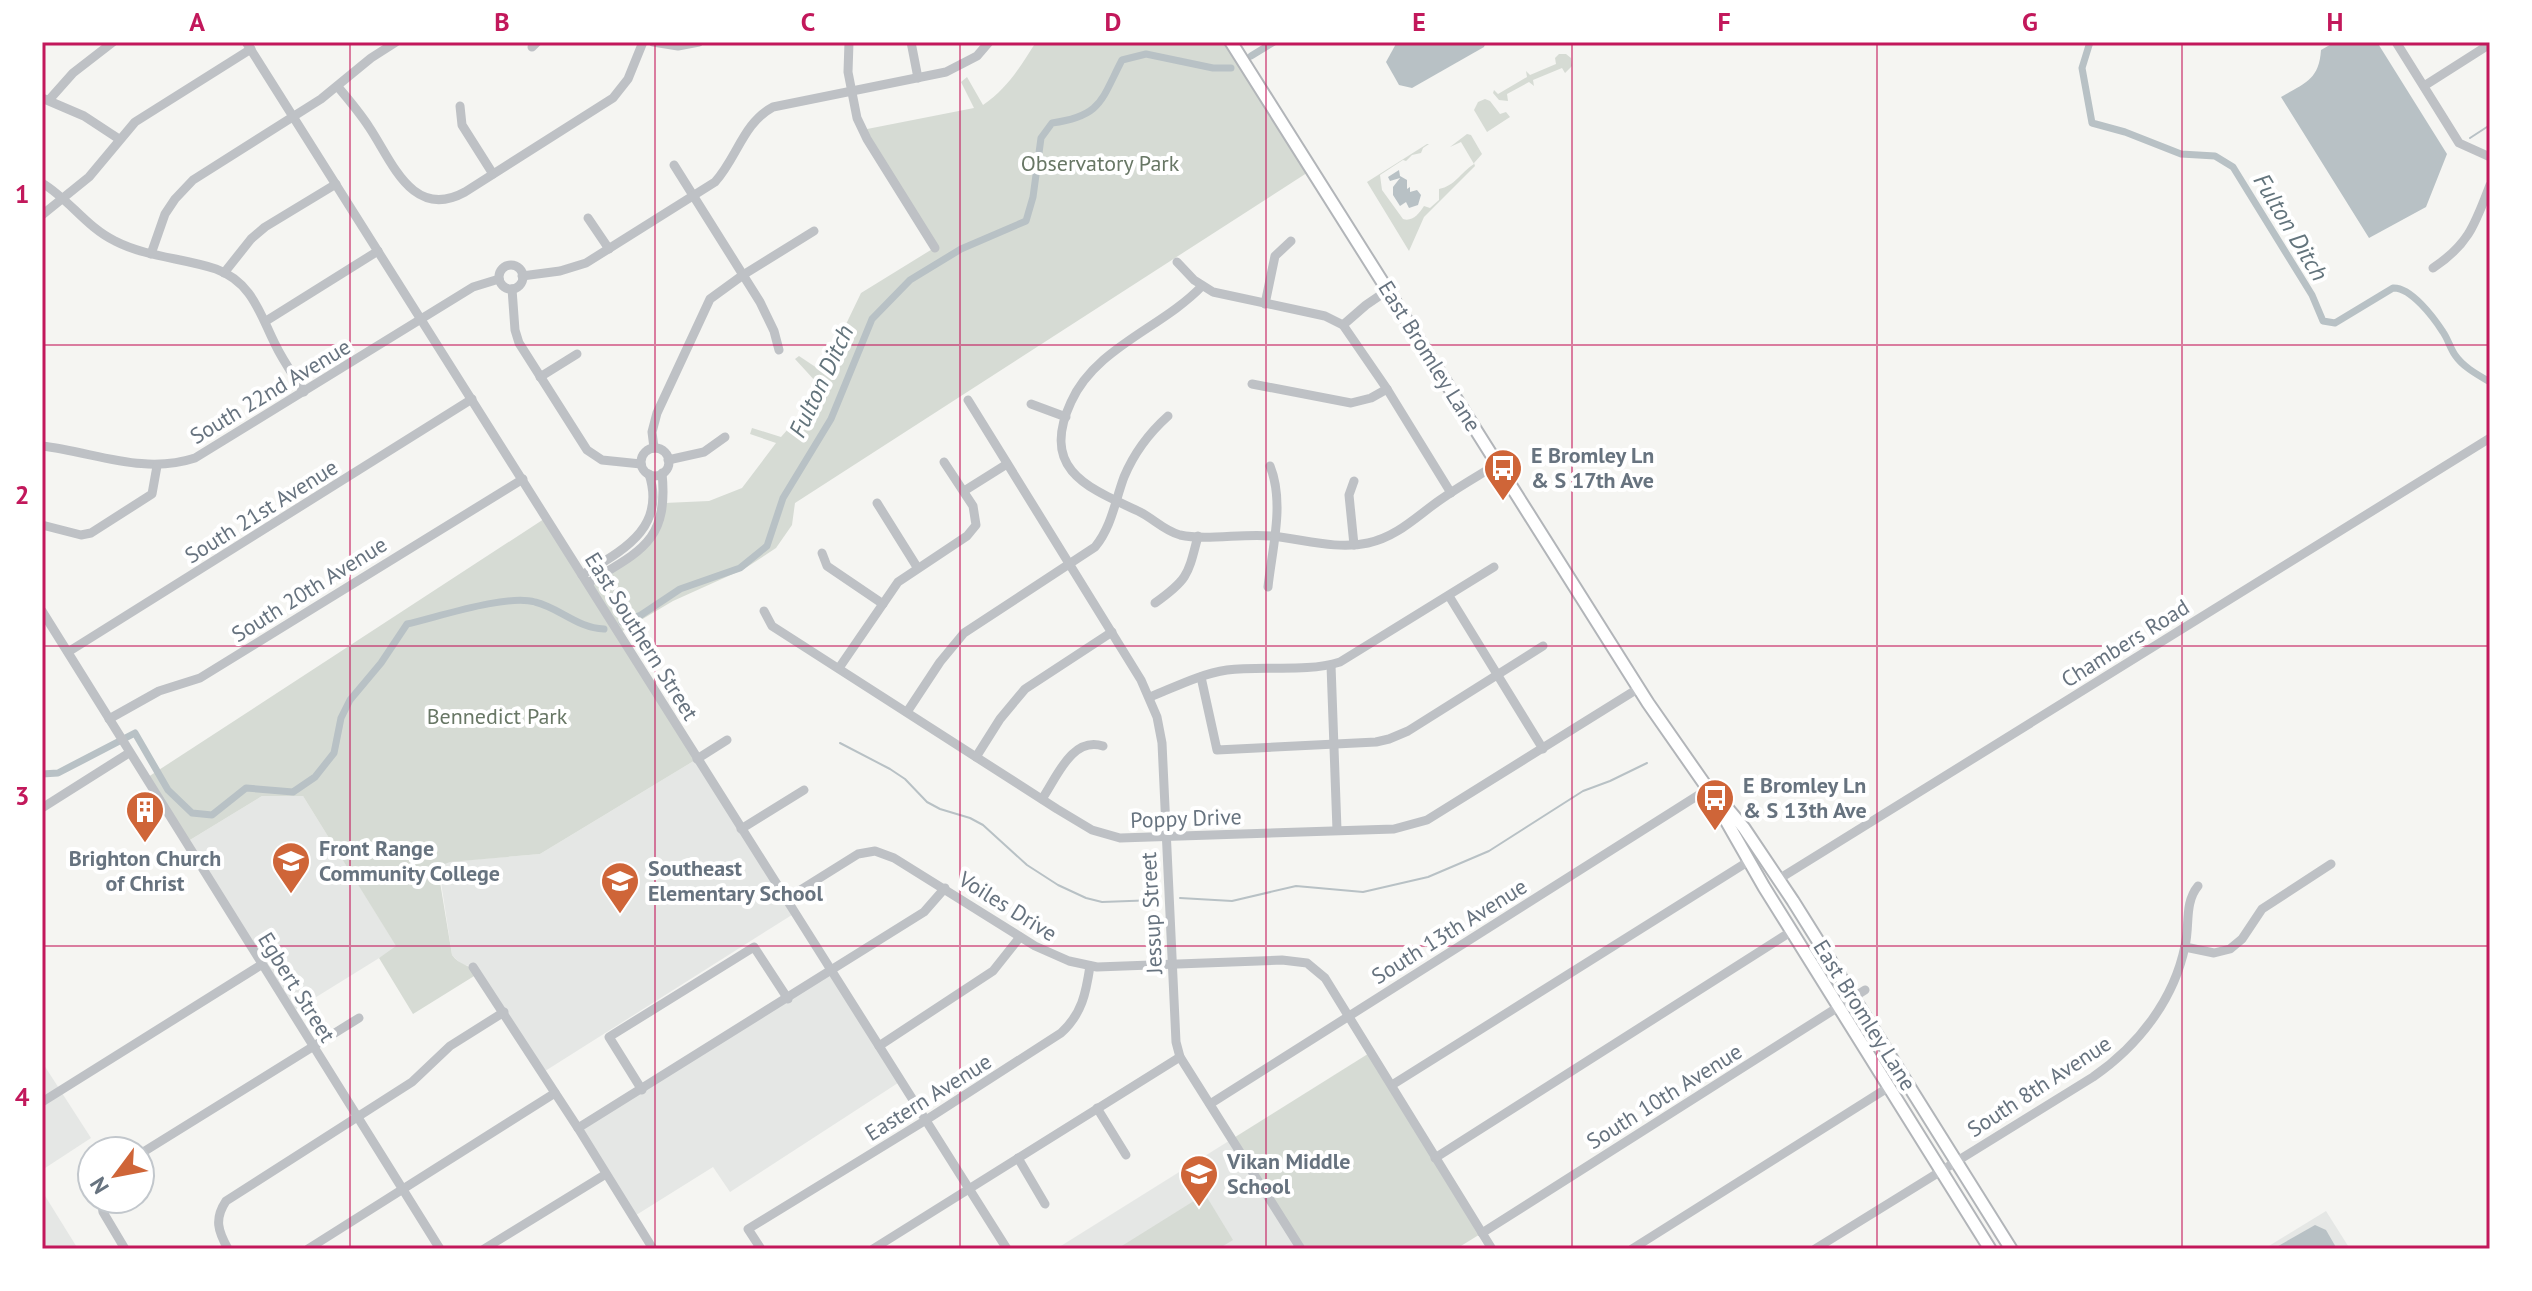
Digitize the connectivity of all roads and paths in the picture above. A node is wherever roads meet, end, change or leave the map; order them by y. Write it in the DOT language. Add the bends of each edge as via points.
graph roads {
  1 [pos="113,42"];
  2 [pos="396,42"];
  3 [pos="643,42"];
  4 [pos="653,42"];
  5 [pos="699,42"];
  6 [pos="849,42"];
  7 [pos="911,42"];
  8 [pos="989,42"];
  9 [pos="1231,42"];
  10 [pos="2396,42"];
  11 [pos="2490,44"];
  12 [pos="248,46"];
  13 [pos="918,78"];
  14 [pos="2424,86"];
  15 [pos="338,87"];
  16 [pos="850,92"];
  17 [pos="46,99"];
  18 [pos="460,106"];
  19 [pos="293,116"];
  20 [pos="119,139"];
  21 [pos="2490,157"];
  22 [pos="674,165"];
  23 [pos="493,174"];
  24 [pos="42,183"];
  25 [pos="336,184"];
  26 [pos="2490,185"];
  27 [pos="693,195"];
  28 [pos="64,199"];
  29 [pos="42,215"];
  30 [pos="588,218"];
  31 [pos="814,231"];
  32 [pos="1291,241"];
  33 [pos="935,248"];
  34 [pos="609,249"];
  35 [pos="378,251"];
  36 [pos="151,254"];
  37 [pos="1177,262"];
  38 [pos="2433,268"];
  39 [pos="224,273"];
  40 [pos="743,275"];
  41 [pos="522,276"];
  42 [pos="499,279"];
  43 [pos="1202,286"];
  44 [pos="512,289"];
  45 [pos="1388,290"];
  46 [pos="1265,304"];
  47 [pos="421,319"];
  48 [pos="266,321"];
  49 [pos="1343,325"];
  50 [pos="779,350"];
  51 [pos="577,354"];
  52 [pos="540,377"];
  53 [pos="1252,384"];
  54 [pos="1387,389"];
  55 [pos="304,392"];
  56 [pos="472,399"];
  57 [pos="968,400"];
  58 [pos="1031,404"];
  59 [pos="1168,416"];
  60 [pos="1066,417"];
  61 [pos="725,437"];
  62 [pos="2490,438"];
  63 [pos="42,446"];
  64 [pos="654,448"];
  65 [pos="668,460"];
  66 [pos="944,462"];
  67 [pos="641,464"];
  68 [pos="1007,464"];
  69 [pos="1497,464"];
  70 [pos="157,466"];
  71 [pos="1270,466"];
  72 [pos="662,473"];
  73 [pos="649,474"];
  74 [pos="523,479"];
  75 [pos="1354,481"];
  76 [pos="964,491"];
  77 [pos="1451,493"];
  78 [pos="1117,502"];
  79 [pos="877,503"];
  80 [pos="42,525"];
  81 [pos="1198,536"];
  82 [pos="1274,536"];
  83 [pos="1354,545"];
  84 [pos="822,553"];
  85 [pos="1070,565"];
  86 [pos="917,567"];
  87 [pos="1494,567"];
  88 [pos="585,579"];
  89 [pos="1268,587"];
  90 [pos="1449,596"];
  91 [pos="1155,603"];
  92 [pos="883,604"];
  93 [pos="42,611"];
  94 [pos="764,611"];
  95 [pos="1112,632"];
  96 [pos="1543,646"];
  97 [pos="68,652"];
  98 [pos="1331,665"];
  99 [pos="839,668"];
  100 [pos="1498,674"];
  101 [pos="1201,677"];
  102 [pos="1639,688"];
  103 [pos="1150,697"];
  104 [pos="907,712"];
  105 [pos="109,719"];
  106 [pos="727,740"];
  107 [pos="1334,745"];
  108 [pos="1103,746"];
  109 [pos="127,749"];
  110 [pos="1543,749"];
  111 [pos="976,757"];
  112 [pos="697,759"];
  113 [pos="1708,789"];
  114 [pos="804,790"];
  115 [pos="1042,799"];
  116 [pos="42,808"];
  117 [pos="1728,825"];
  118 [pos="741,829"];
  119 [pos="1337,830"];
  120 [pos="1166,837"];
  121 [pos="1749,861"];
  122 [pos="2331,864"];
  123 [pos="1779,879"];
  124 [pos="2198,886"];
  125 [pos="945,888"];
  126 [pos="786,899"];
  127 [pos="1776,906"];
  128 [pos="1792,931"];
  129 [pos="1020,937"];
  130 [pos="2185,947"];
  131 [pos="261,965"];
  132 [pos="1171,965"];
  133 [pos="1090,966"];
  134 [pos="473,967"];
  135 [pos="832,972"];
  136 [pos="1865,990"];
  137 [pos="1854,997"];
  138 [pos="788,999"];
  139 [pos="1839,1006"];
  140 [pos="504,1012"];
  141 [pos="1349,1016"];
  142 [pos="359,1018"];
  143 [pos="879,1046"];
  144 [pos="314,1047"];
  145 [pos="1180,1057"];
  146 [pos="1392,1085"];
  147 [pos="1889,1087"];
  148 [pos="642,1090"];
  149 [pos="555,1093"];
  150 [pos="42,1102"];
  151 [pos="1210,1104"];
  152 [pos="1097,1108"];
  153 [pos="358,1118"];
  154 [pos="926,1120"];
  155 [pos="578,1128"];
  156 [pos="156,1144"];
  157 [pos="1126,1155"];
  158 [pos="1018,1158"];
  159 [pos="1435,1158"];
  160 [pos="1961,1158"];
  161 [pos="1941,1171"];
  162 [pos="606,1174"];
  163 [pos="970,1189"];
  164 [pos="403,1190"];
  165 [pos="1045,1204"];
  166 [pos="105,1215"];
  167 [pos="1482,1233"];
  168 [pos="125,1249"];
  169 [pos="227,1249"];
  170 [pos="308,1249"];
  171 [pos="440,1249"];
  172 [pos="484,1249"];
  173 [pos="653,1249"];
  174 [pos="761,1249"];
  175 [pos="873,1249"];
  176 [pos="1007,1249"];
  177 [pos="1301,1249"];
  178 [pos="1492,1249"];
  179 [pos="1632,1249"];
  180 [pos="1815,1249"];
  181 [pos="1990,1249"];
  182 [pos="2011,1249"];
  1 -- 17 [label="street"];
  2 -- 15 [label="street"];
  3 -- 23 [label="street" via="628,79 613,98"];
  4 -- 5 [label="street"];
  6 -- 16 [label="street"];
  7 -- 13 [label="street"];
  8 -- 13 [label="street" via="964,65"];
  9 -- 45 [label="main road, East Bromley Lane"];
  10 -- 14 [label="street"];
  11 -- 14 [label="street"];
  12 -- 19 [label="street, East Southern Street"];
  12 -- 20 [label="street"];
  13 -- 16 [label="street"];
  14 -- 21 [label="street" via="2459,143"];
  15 -- 19 [label="street"];
  15 -- 23 [label="street" via="403,181 428,203 458,196"];
  16 -- 27 [label="street" via="763,112 745,132 724,172"];
  16 -- 33 [label="street" via="867,139"];
  17 -- 20 [label="street"];
  18 -- 23 [label="street" via="462,125"];
  19 -- 25 [label="street, East Southern Street"];
  19 -- 36 [label="street" via="181,191 161,223"];
  20 -- 28 [label="street"];
  22 -- 27 [label="street"];
  24 -- 28 [label="street"];
  25 -- 35 [label="street, East Southern Street"];
  25 -- 39 [label="street" via="255,235"];
  26 -- 38 [label="street" via="2468,238"];
  27 -- 34 [label="street"];
  27 -- 40 [label="street"];
  28 -- 29 [label="street"];
  28 -- 36 [label="street" via="106,236"];
  30 -- 34 [label="street"];
  31 -- 40 [label="street"];
  32 -- 46 [label="street" via="1272,264"];
  34 -- 41 [label="street" via="572,268"];
  35 -- 47 [label="street, East Southern Street"];
  35 -- 48 [label="street"];
  36 -- 39 [label="street"];
  37 -- 43 [label="street"];
  39 -- 48 [label="street" via="248,291"];
  40 -- 50 [label="street" via="768,317"];
  40 -- 64 [label="street" via="710,299 702,312 657,413"];
  41 -- 42 [label="street" via="509,265"];
  41 -- 44 [label="street" via="521,284"];
  42 -- 44 [label="street"];
  42 -- 47 [label="street, South 22nd Avenue" via="473,287"];
  43 -- 46 [label="street"];
  43 -- 60 [label="street" via="1099,364"];
  44 -- 52 [label="street" via="519,343"];
  45 -- 49 [label="street"];
  45 -- 69 [label="main road, East Bromley Lane"];
  46 -- 49 [label="street" via="1330,317"];
  47 -- 55 [label="street, South 22nd Avenue"];
  47 -- 56 [label="street, East Southern Street"];
  48 -- 55 [label="street"];
  49 -- 54 [label="street"];
  51 -- 52 [label="street"];
  52 -- 67 [label="street" via="587,450 602,460"];
  53 -- 54 [label="street" via="1345,403 1364,401"];
  54 -- 77 [label="street"];
  55 -- 70 [label="street, South 22nd Avenue" via="203,454"];
  56 -- 74 [label="street, East Southern Street"];
  56 -- 97 [label="street, South 21st Avenue"];
  57 -- 68 [label="street, Jessup Street"];
  58 -- 60 [label="street"];
  59 -- 78 [label="street" via="1136,452"];
  60 -- 78 [label="street" via="1060,440 1070,470"];
  61 -- 65 [label="street" via="704,452"];
  62 -- 123 [label="street, Chambers Road"];
  63 -- 70 [label="street, South 22nd Avenue"];
  64 -- 65 [label="street" via="663,450"];
  64 -- 67 [label="street" via="646,451"];
  65 -- 72 [label="street"];
  66 -- 76 [label="street"];
  67 -- 73 [label="street"];
  68 -- 76 [label="street"];
  68 -- 85 [label="street, Jessup Street"];
  69 -- 77 [label="street"];
  69 -- 102 [label="main road, East Bromley Lane"];
  70 -- 80 [label="street" via="152,494 91,533"];
  71 -- 82 [label="street" via="1277,498"];
  72 -- 73 [label="street"];
  72 -- 88 [label="street" via="662,514 653,535 633,555"];
  73 -- 88 [label="street" via="653,500 646,525"];
  74 -- 88 [label="street, East Southern Street"];
  74 -- 105 [label="street, South 20th Avenue" via="200,678 159,691"];
  75 -- 83 [label="street" via="1349,495"];
  76 -- 86 [label="street" via="980,524"];
  77 -- 83 [label="street" via="1392,534"];
  78 -- 81 [label="street" via="1173,532"];
  78 -- 85 [label="street" via="1101,539"];
  79 -- 86 [label="street"];
  81 -- 82 [label="street"];
  81 -- 91 [label="street" via="1188,574"];
  82 -- 83 [label="street"];
  82 -- 89 [label="street"];
  84 -- 92 [label="street" via="827,566"];
  85 -- 95 [label="street, Jessup Street"];
  85 -- 104 [label="street" via="964,633"];
  86 -- 92 [label="street"];
  87 -- 90 [label="street"];
  88 -- 112 [label="street, East Southern Street"];
  90 -- 98 [label="street"];
  90 -- 100 [label="street"];
  92 -- 99 [label="street"];
  93 -- 97 [label="street, Egbert Street"];
  94 -- 99 [label="street, Poppy Drive" via="772,626"];
  95 -- 103 [label="street, Jessup Street"];
  95 -- 111 [label="street" via="1025,689"];
  96 -- 100 [label="street"];
  97 -- 105 [label="street, Egbert Street"];
  98 -- 101 [label="street" via="1234,669"];
  98 -- 107 [label="street"];
  99 -- 104 [label="street, Poppy Drive"];
  100 -- 107 [label="street" via="1397,736"];
  100 -- 110 [label="street"];
  101 -- 103 [label="street"];
  101 -- 107 [label="street" via="1217,750"];
  102 -- 110 [label="street, Poppy Drive"];
  102 -- 113 [label="main road, East Bromley Lane"];
  103 -- 120 [label="street, Jessup Street" via="1162,743"];
  104 -- 111 [label="street, Poppy Drive"];
  105 -- 109 [label="street, Egbert Street"];
  106 -- 112 [label="street"];
  107 -- 119 [label="street"];
  108 -- 115 [label="street" via="1088,743 1076,749"];
  109 -- 116 [label="street"];
  109 -- 131 [label="street, Egbert Street"];
  110 -- 119 [label="street, Poppy Drive" via="1427,820 1402,828"];
  111 -- 115 [label="street, Poppy Drive"];
  112 -- 118 [label="street, East Southern Street"];
  113 -- 117 [label="main road, East Bromley Lane"];
  113 -- 123 [label="main road, East Bromley Lane" via="1739,821"];
  113 -- 141 [label="street, South 13th Avenue"];
  114 -- 118 [label="street"];
  115 -- 120 [label="street, Poppy Drive" via="1099,833 1130,839"];
  117 -- 121 [label="main road, East Bromley Lane"];
  117 -- 123 [label="main road" via="1768,877"];
  118 -- 126 [label="street, East Southern Street"];
  119 -- 120 [label="street, Poppy Drive"];
  120 -- 132 [label="street, Jessup Street"];
  121 -- 127 [label="main road, East Bromley Lane"];
  121 -- 146 [label="street"];
  122 -- 130 [label="street" via="2266,906 2230,949 2214,953"];
  123 -- 127 [label="main road" via="1773,890"];
  123 -- 137 [label="main road, East Bromley Lane"];
  124 -- 130 [label="street, South 8th Avenue" via="2190,896"];
  125 -- 126 [label="street, Voiles Drive" via="887,854 869,851"];
  125 -- 129 [label="street, Voiles Drive"];
  125 -- 135 [label="street" via="924,912"];
  126 -- 135 [label="street, East Southern Street"];
  127 -- 128 [label="main road, East Bromley Lane"];
  128 -- 139 [label="main road, East Bromley Lane"];
  128 -- 159 [label="street"];
  129 -- 133 [label="street, Voiles Drive" via="1054,956"];
  129 -- 143 [label="street" via="993,971"];
  130 -- 160 [label="street, South 8th Avenue" via="2161,1006 2121,1056"];
  131 -- 144 [label="street, Egbert Street"];
  131 -- 150 [label="street"];
  132 -- 133 [label="street, Voiles Drive"];
  132 -- 141 [label="street, Voiles Drive" via="1307,963 1322,973"];
  132 -- 145 [label="street, Jessup Street"];
  133 -- 154 [label="street, Eastern Avenue" via="1083,1004 1061,1033"];
  134 -- 140 [label="street"];
  135 -- 138 [label="street"];
  135 -- 143 [label="street, East Southern Street"];
  136 -- 137 [label="street, South 10th Avenue"];
  137 -- 139 [label="street, South 10th Avenue"];
  137 -- 160 [label="main road, East Bromley Lane"];
  138 -- 148 [label="street"];
  138 -- 148 [label="street" via="754,947 609,1037"];
  139 -- 147 [label="main road, East Bromley Lane"];
  139 -- 167 [label="street, South 10th Avenue"];
  140 -- 149 [label="street"];
  140 -- 153 [label="street" via="450,1046 412,1082"];
  141 -- 146 [label="street"];
  141 -- 151 [label="street, South 13th Avenue"];
  142 -- 144 [label="street"];
  143 -- 154 [label="street, East Southern Street"];
  144 -- 153 [label="street, Egbert Street"];
  144 -- 156 [label="street"];
  145 -- 151 [label="street, Jessup Street"];
  145 -- 152 [label="street"];
  146 -- 159 [label="street"];
  147 -- 161 [label="main road, East Bromley Lane"];
  147 -- 179 [label="street"];
  148 -- 155 [label="street"];
  149 -- 155 [label="street"];
  149 -- 164 [label="street"];
  151 -- 177 [label="street, Jessup Street"];
  152 -- 157 [label="street"];
  152 -- 158 [label="street"];
  153 -- 164 [label="street, Egbert Street"];
  153 -- 169 [label="street" via="226,1201 218,1225"];
  154 -- 163 [label="street, East Southern Street"];
  154 -- 174 [label="street, Eastern Avenue" via="748,1229"];
  155 -- 162 [label="street"];
  158 -- 163 [label="street"];
  158 -- 165 [label="street"];
  159 -- 167 [label="street"];
  160 -- 161 [label="street, South 8th Avenue"];
  160 -- 182 [label="main road, East Bromley Lane"];
  161 -- 180 [label="street, South 8th Avenue"];
  161 -- 181 [label="main road, East Bromley Lane"];
  162 -- 172 [label="street"];
  162 -- 173 [label="street"];
  163 -- 175 [label="street"];
  163 -- 176 [label="street, East Southern Street"];
  164 -- 170 [label="street"];
  164 -- 171 [label="street, Egbert Street"];
  166 -- 168 [label="street"];
  167 -- 178 [label="street"];
}
